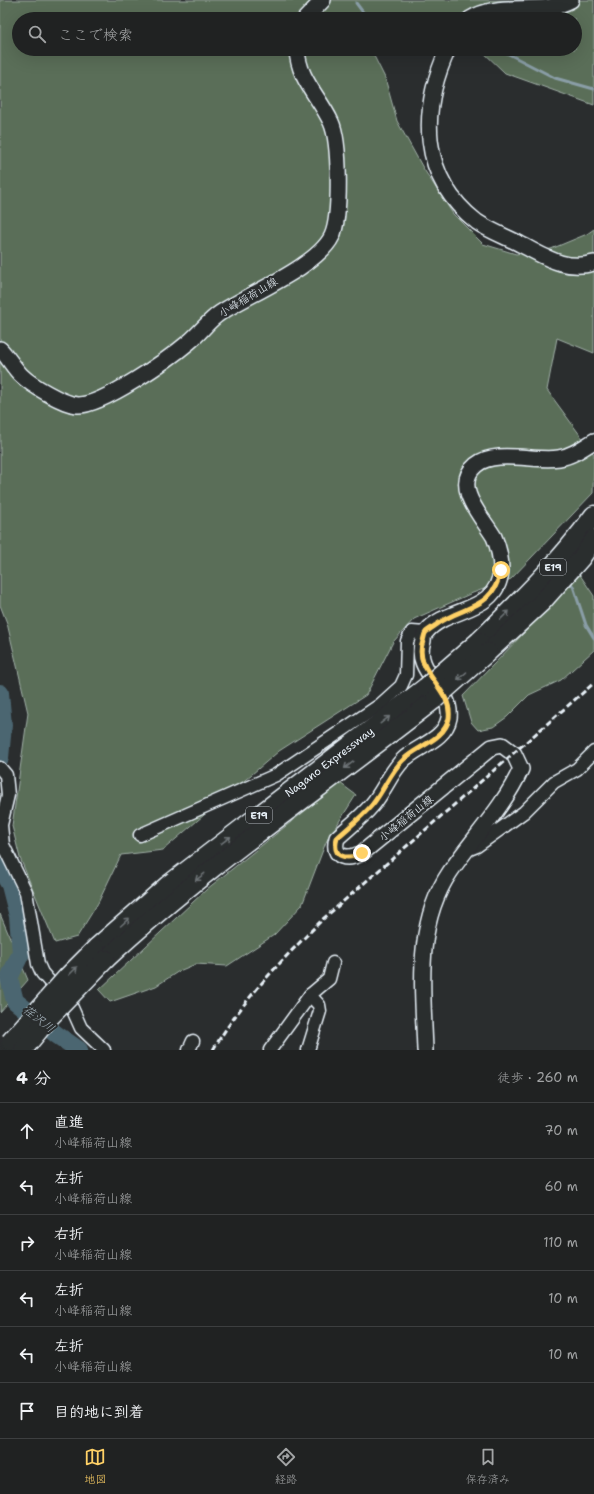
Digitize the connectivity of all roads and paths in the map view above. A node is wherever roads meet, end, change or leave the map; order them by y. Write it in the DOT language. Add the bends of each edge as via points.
graph roads {
  1 [pos="323,0"];
  2 [pos="571,0"];
  3 [pos="312,12"];
  4 [pos="487,12"];
  5 [pos="298,56"];
  6 [pos="445,56"];
  7 [pos="594,263"];
  8 [pos="0,350"];
  9 [pos="594,442"];
  10 [pos="594,515"];
  11 [pos="594,539"];
  12 [pos="577,551"];
  13 [pos="425,633"];
  14 [pos="594,752"];
  15 [pos="2,770"];
  16 [pos="140,834"];
  17 [pos="467,850"];
  18 [pos="333,963"];
  19 [pos="310,995"];
  20 [pos="12,1047"];
  21 [pos="104,1050"];
  22 [pos="270,1050"];
  23 [pos="308,1050"];
  24 [pos="425,1050"];
  1 -- 3 [label="main road"];
  2 -- 4 [label="main road" via="546,7"];
  5 -- 8 [label="main road, 小峰稲荷山線" via="299,68 331,122 336,142 336,217 332,236 322,250 305,263 219,314 165,362 91,403 77,406 34,386"];
  6 -- 7 [label="main road" via="438,72 429,112 429,131 435,166 449,192 478,222 561,264 579,266"];
  9 -- 13 [label="main road" via="560,458 498,457 486,459 475,466 469,475 467,486 469,499 495,539 501,570 498,583 482,603 440,621"];
  10 -- 12 [label="highway, Nagano Expressway / E19"];
  11 -- 12 [label="highway, Nagano Expressway / E19"];
  12 -- 20 [label="highway, Nagano Expressway / E19, bridge" via="536,597 431,693 168,885 101,953 53,993"];
  13 -- 16 [label="street" via="412,632 407,641 406,675 401,686 380,705 276,775"];
  13 -- 17 [label="main road, 小峰稲荷山線" via="421,656 424,666 446,700 449,718 446,727 404,759 373,804 337,838 335,845 342,857 352,858 362,853 492,746 502,745 514,754 521,769 511,790"];
  14 -- 17 [label="street" via="577,770 554,782 524,812 477,846"];
  15 -- 21 [label="street" via="6,775 8,795 1,825 3,845 26,892 38,964 42,973 72,1008 81,1028"];
  17 -- 24 [label="main road, 小峰稲荷山線" via="440,890 427,922 422,962"];
  18 -- 19 [label="street" via="329,979"];
  19 -- 22 [label="street"];
  19 -- 23 [label="street" via="319,1004 320,1011"];
}
